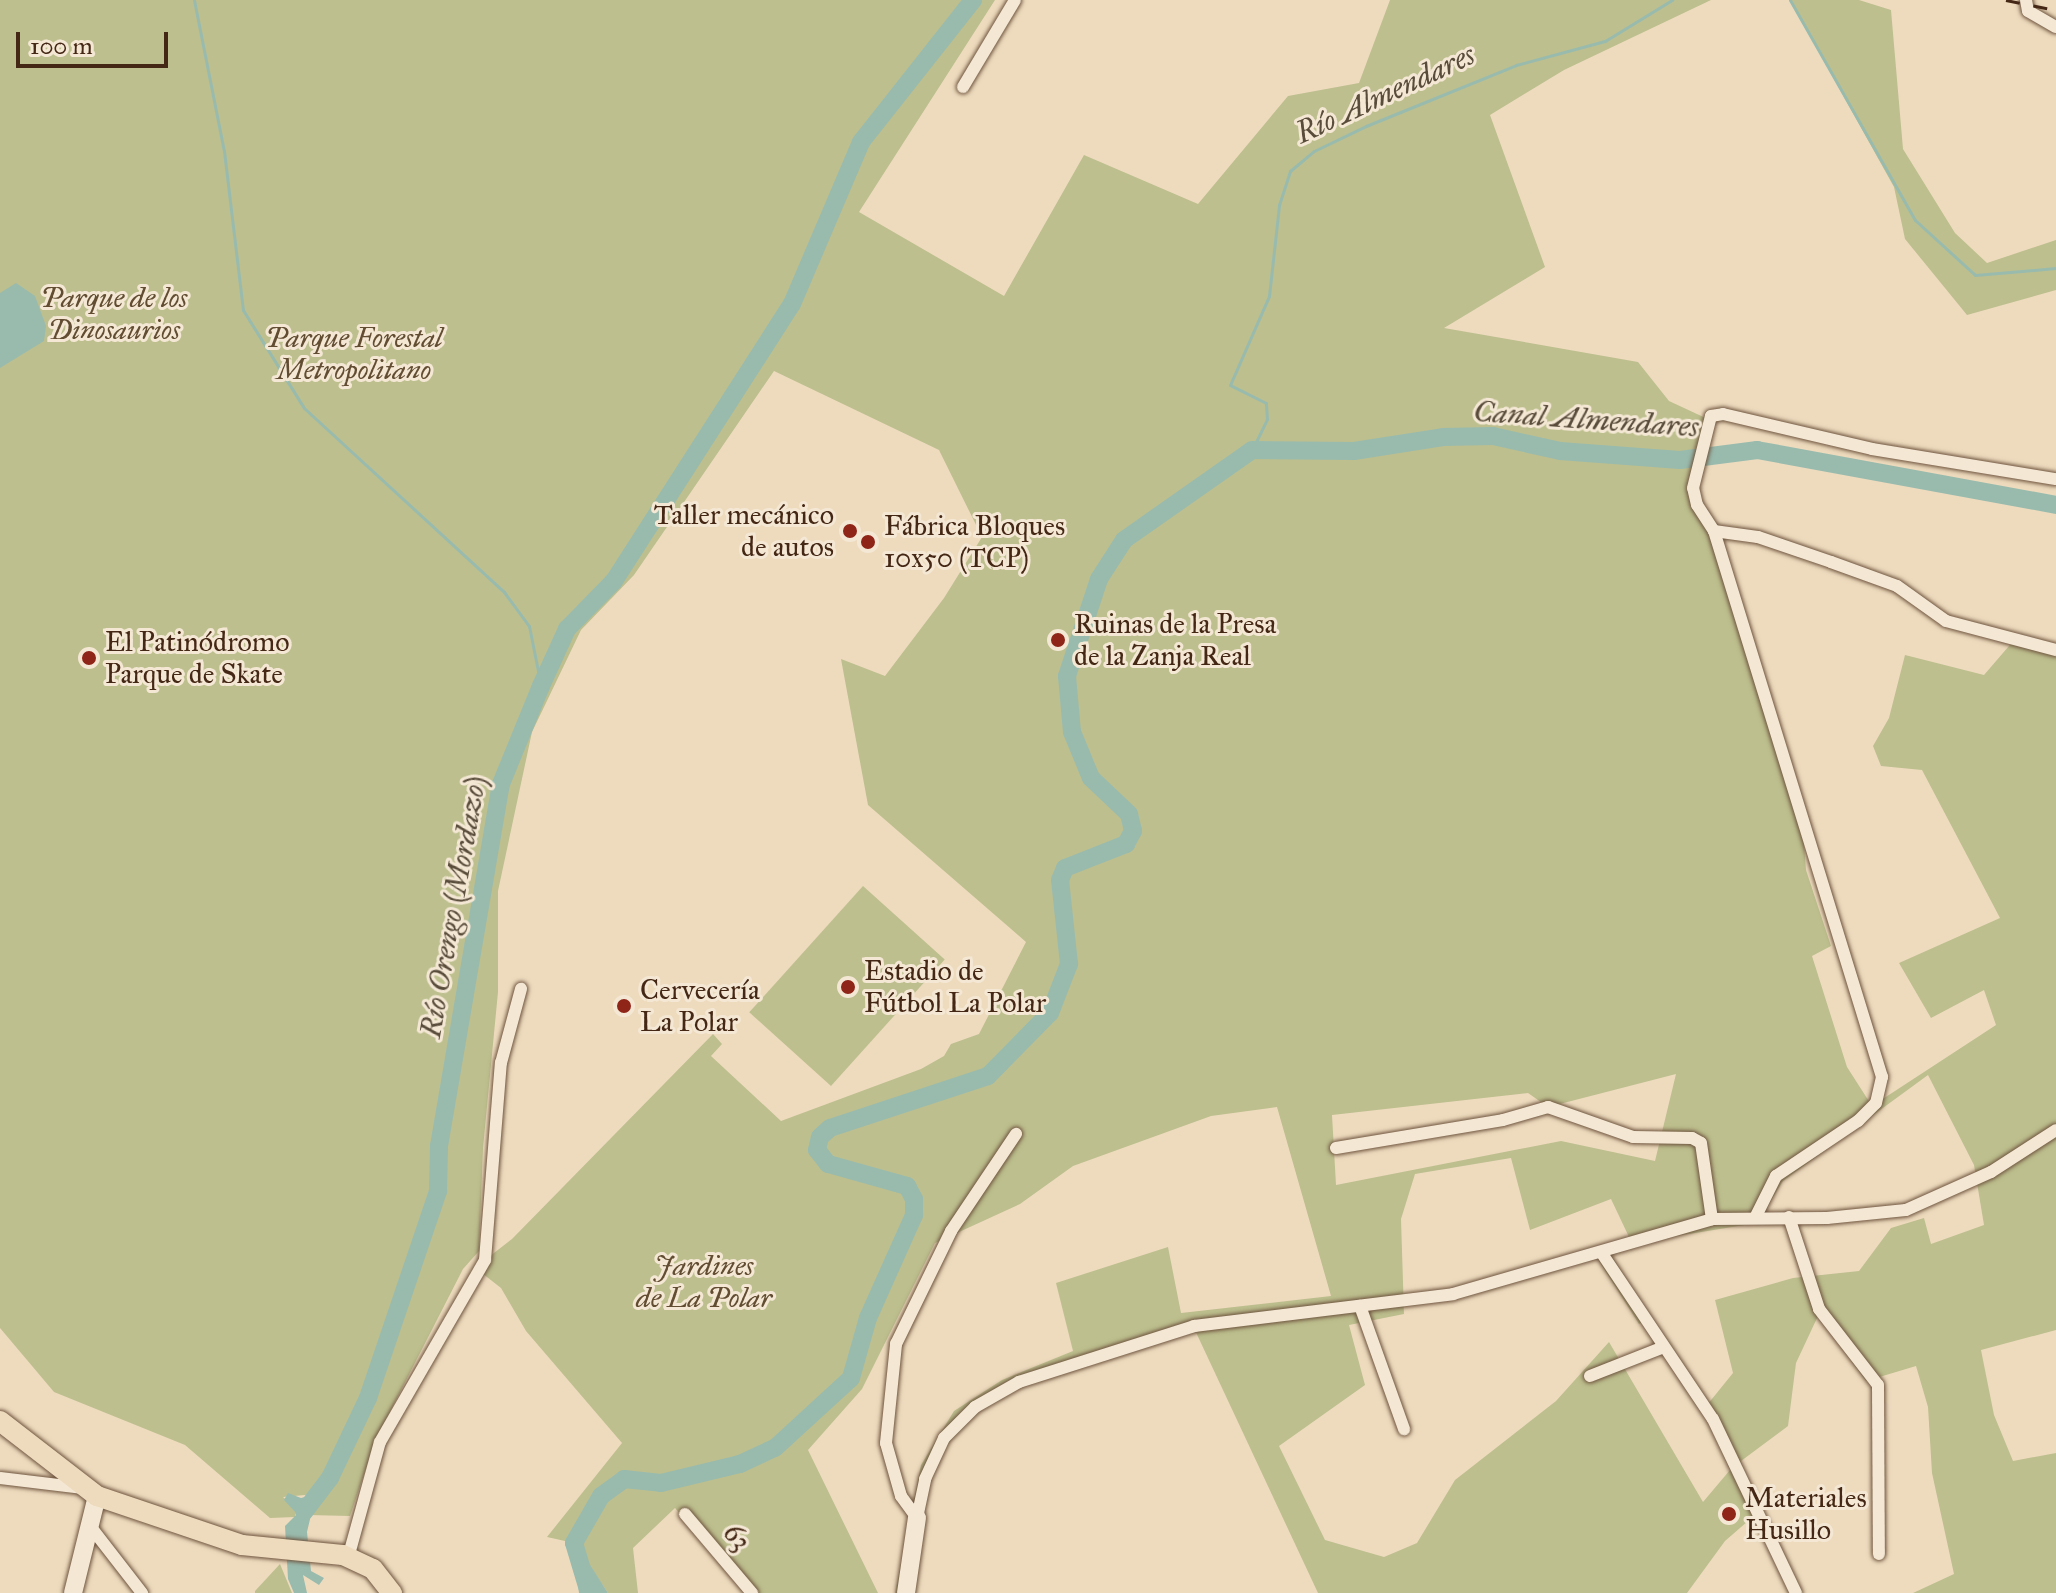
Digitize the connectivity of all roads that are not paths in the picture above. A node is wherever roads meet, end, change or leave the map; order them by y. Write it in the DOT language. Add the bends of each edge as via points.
graph roads {
  1 [pos="1015,0"];
  2 [pos="2026,0"];
  3 [pos="2056,27"];
  4 [pos="963,87"];
  5 [pos="2056,479"];
  6 [pos="1714,531"];
  7 [pos="2056,650"];
  8 [pos="521,989"];
  9 [pos="2056,1130"];
  10 [pos="1016,1134"];
  11 [pos="1336,1148"];
  12 [pos="1756,1216"];
  13 [pos="1789,1217"];
  14 [pos="1712,1219"];
  15 [pos="1601,1252"];
  16 [pos="1360,1306"];
  17 [pos="1664,1347"];
  18 [pos="1590,1376"];
  19 [pos="0,1421"];
  20 [pos="1404,1429"];
  21 [pos="0,1478"];
  22 [pos="90,1492"];
  23 [pos="685,1514"];
  24 [pos="917,1518"];
  25 [pos="90,1526"];
  26 [pos="1879,1554"];
  27 [pos="342,1556"];
  28 [pos="73,1593"];
  29 [pos="142,1593"];
  30 [pos="392,1593"];
  31 [pos="752,1593"];
  32 [pos="906,1593"];
  33 [pos="1795,1593"];
  1 -- 4 [label="street"];
  2 -- 3 [label="street" via="2028,11"];
  5 -- 6 [label="street" via="1872,449 1723,414 1711,416 1693,488"];
  6 -- 7 [label="street" via="1758,537 1802,552 1897,586 1946,621"];
  6 -- 12 [label="street" via="1882,1077 1876,1103 1776,1176"];
  8 -- 27 [label="street" via="501,1063 485,1260 380,1442"];
  9 -- 13 [label="street" via="1991,1172 1906,1210"];
  10 -- 24 [label="street" via="951,1231 896,1344 886,1443 901,1496"];
  11 -- 14 [label="street" via="1503,1120 1548,1107 1633,1137 1692,1138 1701,1143"];
  12 -- 13 [label="street"];
  12 -- 14 [label="street"];
  13 -- 26 [label="street" via="1819,1309 1878,1385"];
  14 -- 15 [label="street"];
  15 -- 16 [label="street" via="1473,1290"];
  15 -- 17 [label="street"];
  16 -- 20 [label="street"];
  16 -- 24 [label="street" via="1194,1326 1019,1382 975,1407 944,1438 925,1479"];
  17 -- 18 [label="street"];
  17 -- 33 [label="street" via="1713,1419"];
  19 -- 22 [label="main road"];
  21 -- 22 [label="street"];
  22 -- 25 [label="street"];
  22 -- 27 [label="main road" via="261,1548"];
  23 -- 31 [label="street, 63"];
  24 -- 32 [label="street"];
  25 -- 28 [label="street"];
  25 -- 29 [label="street"];
  27 -- 30 [label="main road" via="373,1569"];
}
